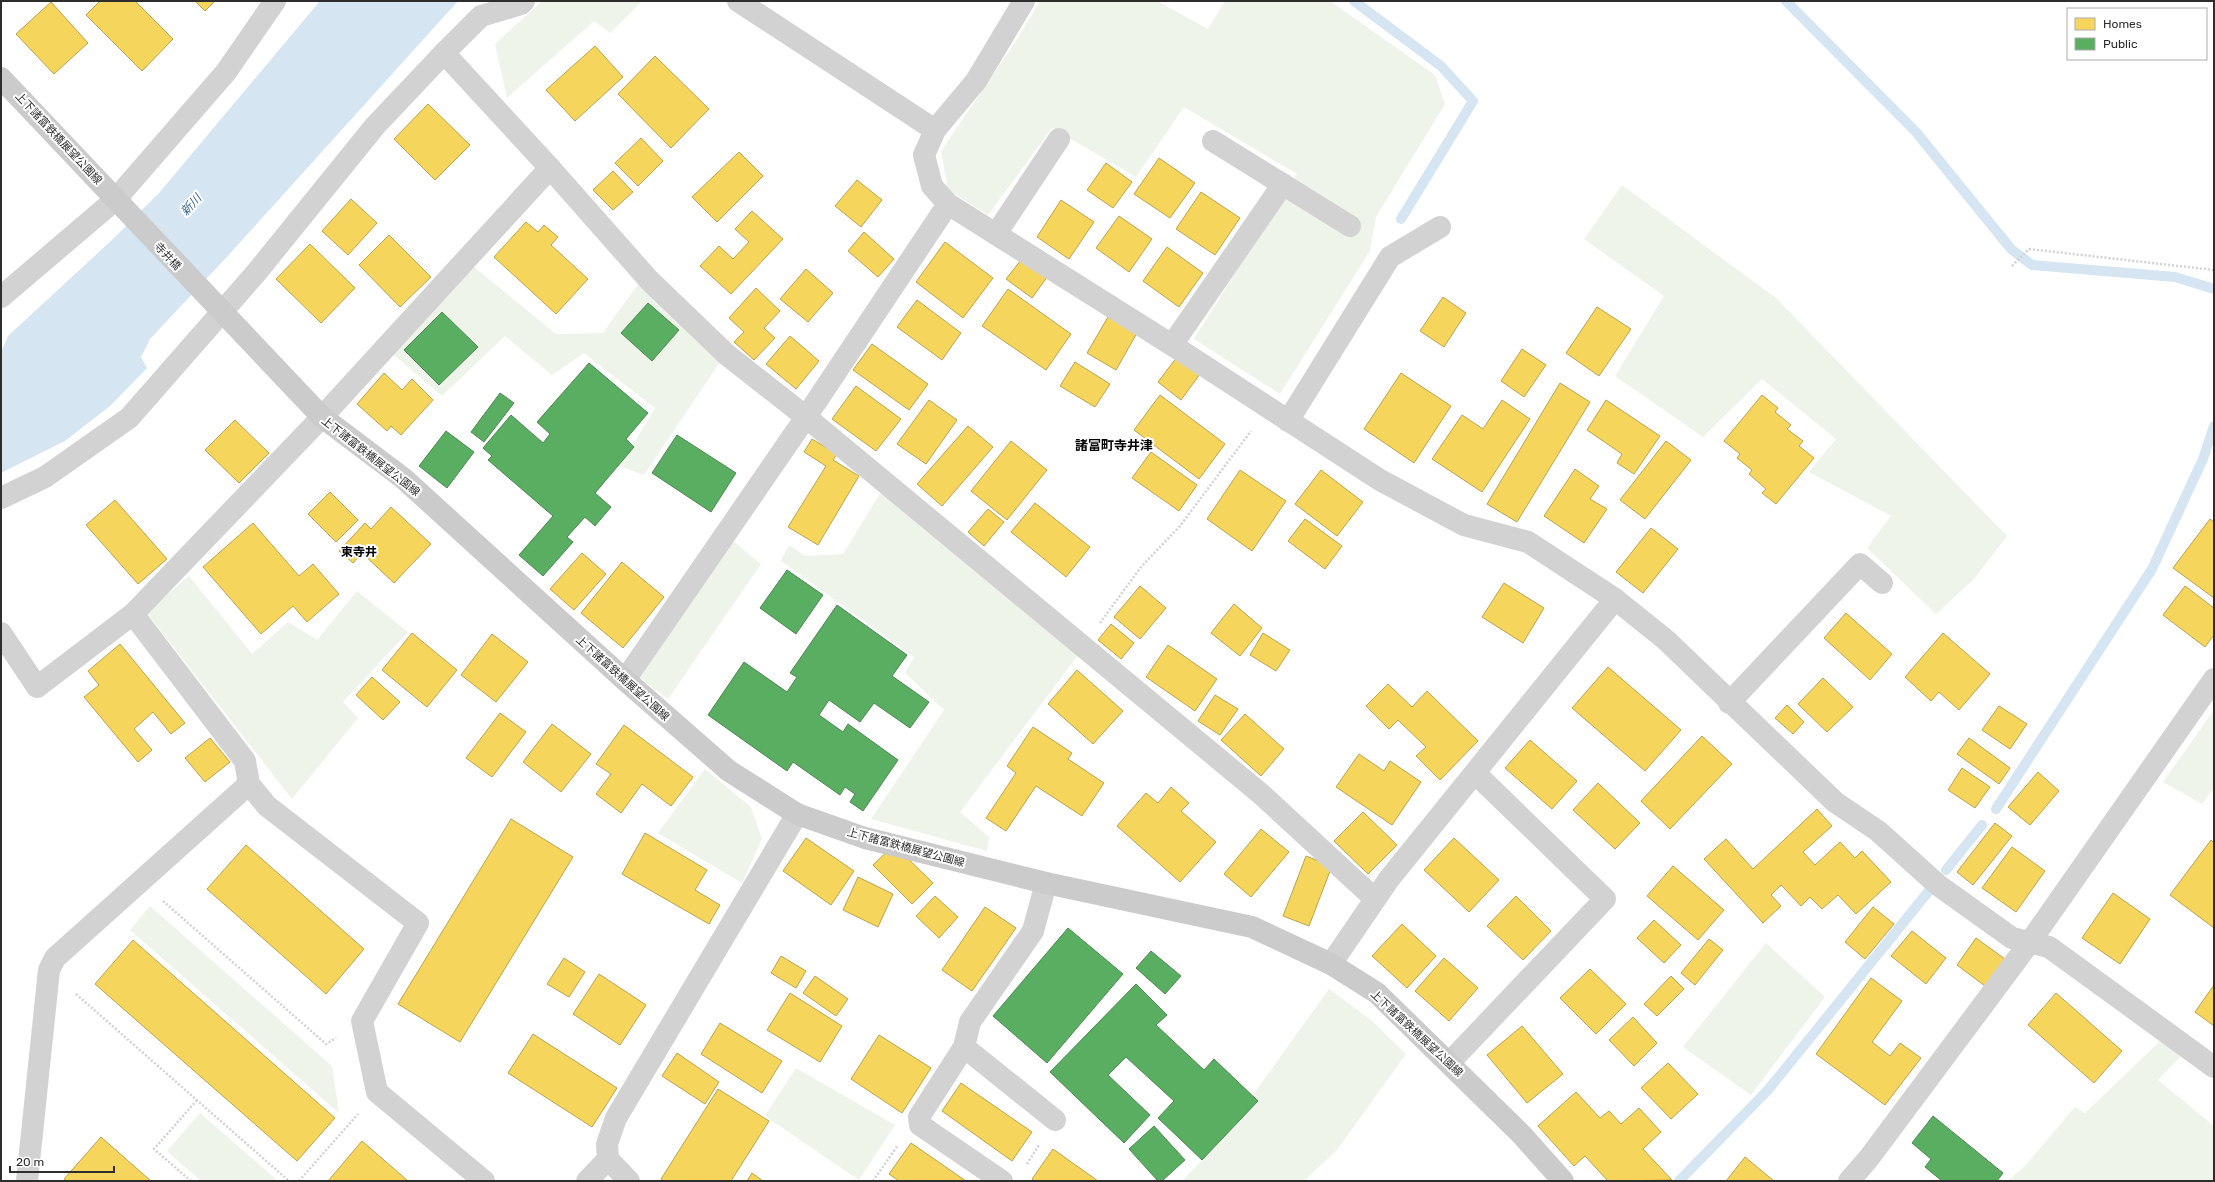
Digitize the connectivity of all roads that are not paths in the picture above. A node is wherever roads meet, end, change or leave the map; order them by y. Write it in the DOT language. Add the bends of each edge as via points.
graph roads {
  1 [pos="275,1"];
  2 [pos="524,1"];
  3 [pos="738,1"];
  4 [pos="1024,1"];
  5 [pos="444,52"];
  6 [pos="1,78"];
  7 [pos="935,130"];
  8 [pos="1059,139"];
  9 [pos="1213,141"];
  10 [pos="550,168"];
  11 [pos="1283,184"];
  12 [pos="115,200"];
  13 [pos="948,204"];
  14 [pos="1350,226"];
  15 [pos="1440,227"];
  16 [pos="996,234"];
  17 [pos="1,297"];
  18 [pos="220,312"];
  19 [pos="1172,345"];
  20 [pos="806,416"];
  21 [pos="322,417"];
  22 [pos="1288,421"];
  23 [pos="1,498"];
  24 [pos="1882,583"];
  25 [pos="1615,599"];
  26 [pos="133,614"];
  27 [pos="1,632"];
  28 [pos="625,680"];
  29 [pos="2213,683"];
  30 [pos="1729,703"];
  31 [pos="1475,773"];
  32 [pos="249,784"];
  33 [pos="797,814"];
  34 [pos="1046,883"];
  35 [pos="1375,899"];
  36 [pos="2030,942"];
  37 [pos="1331,964"];
  38 [pos="964,1046"];
  39 [pos="1450,1062"];
  40 [pos="2214,1067"];
  41 [pos="1055,1120"];
  42 [pos="608,1159"];
  43 [pos="27,1181"];
  44 [pos="484,1181"];
  45 [pos="587,1181"];
  46 [pos="629,1181"];
  47 [pos="1002,1181"];
  48 [pos="1564,1181"];
  49 [pos="1849,1181"];
  1 -- 12 [label="street" via="226,72"];
  2 -- 5 [label="street" via="481,16"];
  3 -- 7 [label="street"];
  4 -- 7 [label="street" via="976,81"];
  5 -- 10 [label="street"];
  5 -- 18 [label="street" via="375,126 256,273"];
  6 -- 12 [label="street, 上下諸富鉄橋展望公園線"];
  7 -- 13 [label="street" via="924,155 932,186"];
  8 -- 16 [label="street"];
  9 -- 11 [label="street"];
  10 -- 20 [label="street" via="649,280 720,349"];
  10 -- 21 [label="street"];
  11 -- 14 [label="street"];
  11 -- 19 [label="street"];
  12 -- 17 [label="street"];
  12 -- 18 [label="street, 寺井橋"];
  13 -- 16 [label="street"];
  13 -- 20 [label="street"];
  15 -- 22 [label="street" via="1390,257"];
  16 -- 19 [label="street"];
  18 -- 21 [label="street, 上下諸富鉄橋展望公園線"];
  18 -- 23 [label="street" via="129,418 45,477"];
  19 -- 22 [label="street"];
  20 -- 28 [label="street"];
  20 -- 35 [label="street" via="1261,794"];
  21 -- 26 [label="street"];
  21 -- 28 [label="street, 上下諸富鉄橋展望公園線" via="403,478"];
  22 -- 25 [label="street" via="1380,480 1464,526 1528,542"];
  24 -- 30 [label="street" via="1860,564"];
  25 -- 30 [label="street" via="1666,640"];
  25 -- 31 [label="street"];
  26 -- 27 [label="street" via="37,687"];
  26 -- 32 [label="street" via="245,761"];
  28 -- 33 [label="street, 上下諸富鉄橋展望公園線" via="729,770"];
  29 -- 36 [label="street"];
  30 -- 36 [label="street" via="1835,802 1878,831 1938,885 2012,938"];
  31 -- 35 [label="street"];
  31 -- 39 [label="street" via="1605,899"];
  32 -- 43 [label="street" via="54,958 49,970"];
  32 -- 44 [label="street" via="267,806 418,923 362,1021 377,1092"];
  33 -- 34 [label="street, 上下諸富鉄橋展望公園線" via="865,838"];
  33 -- 42 [label="street" via="616,1118 607,1144"];
  34 -- 37 [label="street, 上下諸富鉄橋展望公園線" via="1252,927"];
  34 -- 38 [label="street" via="1033,931 970,1022"];
  35 -- 37 [label="street"];
  36 -- 40 [label="street" via="2049,947"];
  36 -- 49 [label="street" via="1869,1158"];
  37 -- 39 [label="street, 上下諸富鉄橋展望公園線" via="1377,993"];
  38 -- 41 [label="street"];
  38 -- 47 [label="street" via="919,1117 920,1125"];
  39 -- 48 [label="street, 上下諸富鉄橋展望公園線"];
  42 -- 45 [label="street"];
  42 -- 46 [label="street"];
}
